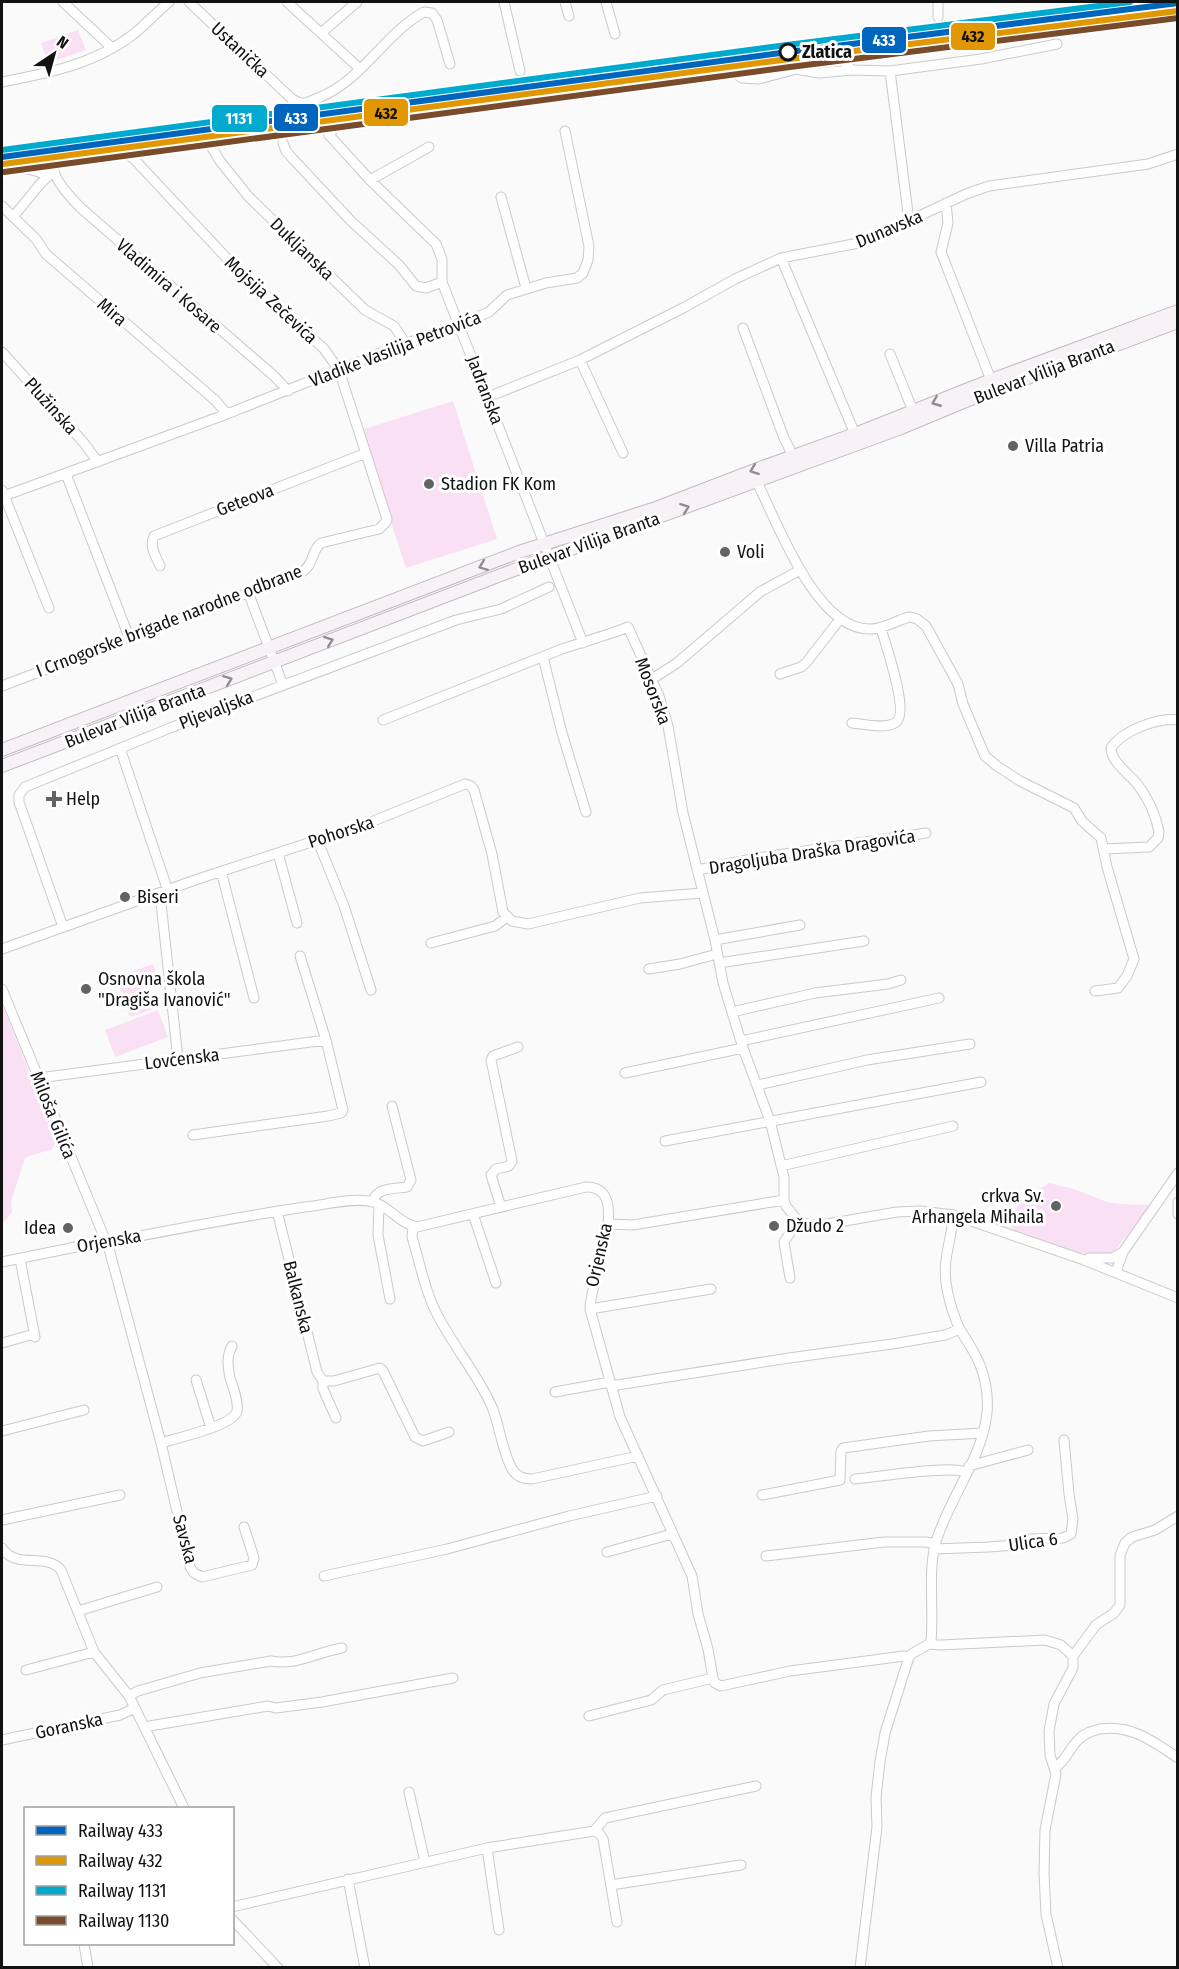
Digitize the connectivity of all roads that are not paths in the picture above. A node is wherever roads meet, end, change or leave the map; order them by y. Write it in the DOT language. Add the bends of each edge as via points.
graph roads {
  1 [pos="63,2"];
  2 [pos="169,2"];
  3 [pos="189,2"];
  4 [pos="287,2"];
  5 [pos="357,2"];
  6 [pos="504,2"];
  7 [pos="565,2"];
  8 [pos="606,2"];
  9 [pos="938,2"];
  10 [pos="568,16"];
  11 [pos="938,17"];
  12 [pos="321,33"];
  13 [pos="615,34"];
  14 [pos="1057,44"];
  15 [pos="112,48"];
  16 [pos="450,64"];
  17 [pos="726,67"];
  18 [pos="360,69"];
  19 [pos="852,70"];
  20 [pos="520,71"];
  21 [pos="890,71"];
  22 [pos="2,82"];
  23 [pos="565,131"];
  24 [pos="209,143"];
  25 [pos="283,143"];
  26 [pos="429,147"];
  27 [pos="1178,154"];
  28 [pos="2,170"];
  29 [pos="52,174"];
  30 [pos="370,180"];
  31 [pos="501,197"];
  32 [pos="946,203"];
  33 [pos="2,206"];
  34 [pos="13,217"];
  35 [pos="909,221"];
  36 [pos="781,258"];
  37 [pos="442,282"];
  38 [pos="526,288"];
  39 [pos="1178,311"];
  40 [pos="1178,322"];
  41 [pos="460,324"];
  42 [pos="743,328"];
  43 [pos="406,344"];
  44 [pos="2,352"];
  45 [pos="890,354"];
  46 [pos="580,360"];
  47 [pos="339,370"];
  48 [pos="991,380"];
  49 [pos="288,391"];
  50 [pos="488,397"];
  51 [pos="913,411"];
  52 [pos="227,414"];
  53 [pos="855,434"];
  54 [pos="366,453"];
  55 [pos="623,453"];
  56 [pos="793,456"];
  57 [pos="98,462"];
  58 [pos="66,474"];
  59 [pos="757,482"];
  60 [pos="3,493"];
  61 [pos="387,519"];
  62 [pos="545,543"];
  63 [pos="550,557"];
  64 [pos="160,566"];
  65 [pos="800,570"];
  66 [pos="549,587"];
  67 [pos="248,592"];
  68 [pos="49,608"];
  69 [pos="840,619"];
  70 [pos="881,628"];
  71 [pos="129,637"];
  72 [pos="583,643"];
  73 [pos="269,648"];
  74 [pos="543,657"];
  75 [pos="274,662"];
  76 [pos="780,674"];
  77 [pos="652,679"];
  78 [pos="283,685"];
  79 [pos="2,686"];
  80 [pos="383,720"];
  81 [pos="1178,720"];
  82 [pos="852,723"];
  83 [pos="120,748"];
  84 [pos="2,750"];
  85 [pos="2,766"];
  86 [pos="586,812"];
  87 [pos="926,833"];
  88 [pos="317,839"];
  89 [pos="1104,849"];
  90 [pos="278,853"];
  91 [pos="697,870"];
  92 [pos="221,872"];
  93 [pos="164,892"];
  94 [pos="702,893"];
  95 [pos="507,917"];
  96 [pos="297,923"];
  97 [pos="800,925"];
  98 [pos="63,927"];
  99 [pos="716,940"];
  100 [pos="864,941"];
  101 [pos="431,944"];
  102 [pos="2,949"];
  103 [pos="300,956"];
  104 [pos="718,958"];
  105 [pos="649,969"];
  106 [pos="901,980"];
  107 [pos="2,989"];
  108 [pos="371,990"];
  109 [pos="1095,991"];
  110 [pos="254,998"];
  111 [pos="939,998"];
  112 [pos="732,1012"];
  113 [pos="326,1040"];
  114 [pos="742,1044"];
  115 [pos="970,1044"];
  116 [pos="518,1047"];
  117 [pos="178,1059"];
  118 [pos="625,1073"];
  119 [pos="39,1078"];
  120 [pos="981,1082"];
  121 [pos="758,1085"];
  122 [pos="392,1106"];
  123 [pos="770,1121"];
  124 [pos="953,1126"];
  125 [pos="194,1135"];
  126 [pos="665,1141"];
  127 [pos="781,1166"];
  128 [pos="1178,1173"];
  129 [pos="784,1200"];
  130 [pos="1178,1202"];
  131 [pos="376,1203"];
  132 [pos="501,1207"];
  133 [pos="277,1211"];
  134 [pos="473,1214"];
  135 [pos="1178,1214"];
  136 [pos="954,1215"];
  137 [pos="798,1221"];
  138 [pos="609,1224"];
  139 [pos="413,1227"];
  140 [pos="105,1241"];
  141 [pos="1123,1252"];
  142 [pos="20,1259"];
  143 [pos="1084,1260"];
  144 [pos="2,1263"];
  145 [pos="1116,1272"];
  146 [pos="790,1278"];
  147 [pos="496,1283"];
  148 [pos="711,1289"];
  149 [pos="1178,1298"];
  150 [pos="390,1299"];
  151 [pos="590,1309"];
  152 [pos="960,1329"];
  153 [pos="2,1343"];
  154 [pos="232,1346"];
  155 [pos="196,1380"];
  156 [pos="323,1381"];
  157 [pos="610,1384"];
  158 [pos="555,1392"];
  159 [pos="84,1410"];
  160 [pos="336,1418"];
  161 [pos="211,1428"];
  162 [pos="2,1431"];
  163 [pos="449,1432"];
  164 [pos="983,1433"];
  165 [pos="1064,1440"];
  166 [pos="161,1443"];
  167 [pos="1028,1450"];
  168 [pos="638,1456"];
  169 [pos="968,1469"];
  170 [pos="855,1479"];
  171 [pos="120,1495"];
  172 [pos="762,1495"];
  173 [pos="657,1496"];
  174 [pos="1178,1515"];
  175 [pos="2,1520"];
  176 [pos="244,1527"];
  177 [pos="672,1534"];
  178 [pos="935,1547"];
  179 [pos="607,1552"];
  180 [pos="3,1554"];
  181 [pos="766,1556"];
  182 [pos="324,1576"];
  183 [pos="157,1587"];
  184 [pos="78,1611"];
  185 [pos="929,1644"];
  186 [pos="342,1648"];
  187 [pos="94,1652"];
  188 [pos="1073,1656"];
  189 [pos="909,1657"];
  190 [pos="26,1670"];
  191 [pos="453,1678"];
  192 [pos="712,1678"];
  193 [pos="129,1696"];
  194 [pos="135,1708"];
  195 [pos="589,1716"];
  196 [pos="144,1727"];
  197 [pos="2,1740"];
  198 [pos="1178,1758"];
  199 [pos="1055,1768"];
  200 [pos="756,1786"];
  201 [pos="409,1792"];
  202 [pos="183,1807"];
  203 [pos="594,1831"];
  204 [pos="487,1848"];
  205 [pos="425,1862"];
  206 [pos="741,1865"];
  207 [pos="348,1879"];
  208 [pos="610,1885"];
  209 [pos="234,1907"];
  210 [pos="234,1921"];
  211 [pos="617,1922"];
  212 [pos="499,1930"];
  213 [pos="84,1945"];
  214 [pos="88,1968"];
  215 [pos="278,1968"];
  216 [pos="365,1968"];
  217 [pos="860,1968"];
  218 [pos="1058,1968"];
  1 -- 15 [label="street"];
  2 -- 15 [label="street"];
  3 -- 18 [label="street, Ustanička" via="292,99 305,103 331,93"];
  4 -- 12 [label="street"];
  5 -- 12 [label="street"];
  6 -- 20 [label="street"];
  7 -- 10 [label="street"];
  8 -- 13 [label="street"];
  9 -- 11 [label="street"];
  12 -- 18 [label="street"];
  14 -- 21 [label="street"];
  15 -- 22 [label="street" via="58,71"];
  16 -- 18 [label="street" via="437,20 427,11 401,29"];
  17 -- 19 [label="street" via="822,56 843,61"];
  17 -- 19 [label="street" via="742,78 759,79 796,69 819,73"];
  17 -- 30 [label="street, Jadranska" via="664,81 347,118 329,135"];
  19 -- 21 [label="street"];
  21 -- 35 [label="street"];
  23 -- 38 [label="street, Vladike Vasilija Petrovića" via="586,228 588,260 577,278"];
  24 -- 43 [label="street, Dukljanska" via="255,203 365,310 394,326"];
  25 -- 37 [label="street" via="286,152 416,286 426,288"];
  26 -- 30 [label="street"];
  27 -- 32 [label="street, Dunavska" via="1148,164 989,186"];
  28 -- 29 [label="street"];
  29 -- 34 [label="street"];
  29 -- 47 [label="street, Mojsija Zečevića" via="60,158 116,149 127,154 261,293 324,349"];
  29 -- 49 [label="street, Vladimira i Kosare" via="95,221"];
  30 -- 37 [label="street, Jadranska" via="436,244 442,259"];
  31 -- 38 [label="street"];
  32 -- 35 [label="street, Dunavska"];
  32 -- 48 [label="street" via="948,223 941,252"];
  33 -- 34 [label="street, Mira"];
  34 -- 52 [label="street, Mira" via="46,254"];
  35 -- 36 [label="street, Dunavska" via="864,242"];
  36 -- 46 [label="street, Dunavska"];
  36 -- 53 [label="street"];
  37 -- 41 [label="street, Jadranska"];
  38 -- 41 [label="street, Vladike Vasilija Petrovića" via="507,295 489,312"];
  39 -- 48 [label="main road, Bulevar Vilija Branta"];
  40 -- 59 [label="main road, Bulevar Vilija Branta"];
  41 -- 43 [label="street, Vladike Vasilija Petrovića"];
  41 -- 50 [label="street, Jadranska"];
  42 -- 56 [label="street"];
  43 -- 47 [label="street, Vladike Vasilija Petrovića"];
  44 -- 57 [label="street, Plužinska"];
  45 -- 51 [label="street"];
  46 -- 50 [label="street, Dunavska"];
  46 -- 55 [label="street"];
  47 -- 49 [label="street, Vladike Vasilija Petrovića"];
  47 -- 54 [label="street, Mojsija Zečevića"];
  48 -- 51 [label="main road, Bulevar Vilija Branta, one-way"];
  49 -- 52 [label="street, Vladike Vasilija Petrovića"];
  50 -- 62 [label="street, Jadranska"];
  51 -- 53 [label="main road, Bulevar Vilija Branta"];
  52 -- 57 [label="street, Vladike Vasilija Petrovića"];
  53 -- 56 [label="main road, Bulevar Vilija Branta"];
  54 -- 61 [label="street, Mojsija Zečevića"];
  54 -- 64 [label="street, Geteova" via="154,536 153,549"];
  56 -- 62 [label="main road, Bulevar Vilija Branta, one-way" via="632,516"];
  57 -- 58 [label="street, Vladike Vasilija Petrovića"];
  58 -- 60 [label="street, Vladike Vasilija Petrovića"];
  58 -- 71 [label="street"];
  63 -- 59 [label="main road, Bulevar Vilija Branta, one-way"];
  59 -- 65 [label="street"];
  60 -- 68 [label="street"];
  61 -- 67 [label="street, I Crnogorske brigade narodne odbrane" via="379,530 321,543 305,570"];
  62 -- 63 [label="street, Jadranska"];
  62 -- 73 [label="main road, Bulevar Vilija Branta, one-way"];
  63 -- 72 [label="street"];
  75 -- 63 [label="main road, Bulevar Vilija Branta, one-way"];
  65 -- 69 [label="street" via="826,607"];
  65 -- 77 [label="street" via="760,592 677,663"];
  66 -- 78 [label="street, Pljevaljska" via="501,609 456,620"];
  67 -- 71 [label="street, I Crnogorske brigade narodne odbrane"];
  67 -- 73 [label="street"];
  69 -- 70 [label="street" via="868,629"];
  69 -- 76 [label="street" via="806,663"];
  70 -- 82 [label="street" via="896,682 900,717 896,723 887,725"];
  70 -- 89 [label="street" via="910,617 926,626 961,689 981,751 1020,781 1074,808 1101,838"];
  71 -- 79 [label="street, I Crnogorske brigade narodne odbrane"];
  72 -- 74 [label="street"];
  72 -- 77 [label="street, Mosorska" via="628,627"];
  73 -- 75 [label="street"];
  73 -- 84 [label="main road, Bulevar Vilija Branta"];
  74 -- 80 [label="street"];
  74 -- 86 [label="street"];
  75 -- 78 [label="street"];
  85 -- 75 [label="main road, Bulevar Vilija Branta, one-way"];
  77 -- 91 [label="street, Mosorska" via="668,726"];
  78 -- 83 [label="street, Pljevaljska"];
  81 -- 89 [label="street" via="1146,725 1120,738 1111,748 1112,755 1147,798 1159,832 1149,848"];
  83 -- 93 [label="street"];
  83 -- 98 [label="street, Pljevaljska" via="25,787 19,795"];
  87 -- 91 [label="street, Dragoljuba Draška Dragovića"];
  88 -- 90 [label="street, Pohorska"];
  88 -- 95 [label="street, Pohorska" via="469,785 474,790 488,838"];
  88 -- 108 [label="street"];
  89 -- 109 [label="street" via="1134,959 1118,988"];
  90 -- 92 [label="street, Pohorska"];
  90 -- 96 [label="street"];
  91 -- 94 [label="street, Mosorska"];
  92 -- 93 [label="street, Pohorska"];
  92 -- 110 [label="street"];
  93 -- 98 [label="street, Pohorska"];
  93 -- 117 [label="street"];
  94 -- 95 [label="street" via="640,898 528,924"];
  94 -- 99 [label="street, Mosorska"];
  95 -- 101 [label="street" via="495,926"];
  97 -- 99 [label="street"];
  98 -- 102 [label="street, Pohorska"];
  99 -- 104 [label="street, Mosorska"];
  100 -- 104 [label="street"];
  103 -- 113 [label="street"];
  104 -- 105 [label="street"];
  104 -- 112 [label="street, Mosorska"];
  106 -- 112 [label="street" via="815,993"];
  107 -- 119 [label="street, Miloša Gilića"];
  111 -- 114 [label="street"];
  112 -- 114 [label="street, Mosorska"];
  113 -- 117 [label="street, Lovćenska"];
  113 -- 125 [label="street" via="343,1106 340,1113"];
  114 -- 118 [label="street"];
  114 -- 121 [label="street, Mosorska"];
  115 -- 121 [label="street" via="867,1060"];
  116 -- 132 [label="street" via="491,1060 512,1161 491,1175"];
  117 -- 119 [label="street, Lovćenska"];
  119 -- 140 [label="street, Miloša Gilića"];
  120 -- 123 [label="street"];
  121 -- 123 [label="street, Mosorska"];
  122 -- 131 [label="street" via="411,1180 407,1187 378,1192 374,1197"];
  123 -- 126 [label="street"];
  123 -- 127 [label="street, Mosorska"];
  124 -- 127 [label="street"];
  127 -- 129 [label="street, Mosorska"];
  128 -- 141 [label="street"];
  129 -- 137 [label="street"];
  129 -- 138 [label="street" via="633,1225"];
  130 -- 135 [label="street"];
  131 -- 133 [label="street, Orjenska" via="350,1201"];
  131 -- 139 [label="street"];
  131 -- 150 [label="street"];
  132 -- 134 [label="street, Orjenska"];
  132 -- 138 [label="street, Orjenska" via="591,1187 607,1199"];
  133 -- 140 [label="street, Orjenska"];
  133 -- 156 [label="street, Balkanska" via="317,1372"];
  134 -- 139 [label="street, Orjenska"];
  134 -- 147 [label="street"];
  136 -- 137 [label="street" via="897,1212 821,1226"];
  136 -- 143 [label="street"];
  136 -- 152 [label="street" via="946,1273"];
  137 -- 146 [label="street" via="784,1242"];
  138 -- 151 [label="street, Orjenska" via="590,1294"];
  139 -- 168 [label="street" via="412,1237 434,1309 493,1408 515,1473 532,1479"];
  140 -- 142 [label="street, Orjenska"];
  140 -- 166 [label="street, Savska"];
  141 -- 143 [label="street" via="1112,1258"];
  141 -- 145 [label="street"];
  142 -- 144 [label="street, Orjenska"];
  142 -- 153 [label="street" via="35,1336"];
  143 -- 145 [label="street"];
  145 -- 149 [label="street"];
  148 -- 151 [label="street"];
  151 -- 157 [label="street, Orjenska"];
  152 -- 157 [label="street" via="892,1344"];
  152 -- 164 [label="street" via="978,1360 985,1384 987,1413"];
  154 -- 161 [label="street" via="227,1366 237,1411 230,1420"];
  155 -- 161 [label="street"];
  156 -- 160 [label="street, Balkanska"];
  156 -- 163 [label="street" via="380,1368 415,1437 423,1441"];
  157 -- 158 [label="street"];
  157 -- 168 [label="street, Orjenska"];
  159 -- 162 [label="street"];
  161 -- 166 [label="street"];
  164 -- 169 [label="street"];
  164 -- 172 [label="street" via="843,1448 840,1480"];
  165 -- 178 [label="street, Ulica 6" via="1073,1519 1068,1536 997,1547"];
  166 -- 176 [label="street, Savska" via="194,1573 202,1577 252,1564 254,1556"];
  167 -- 169 [label="street"];
  168 -- 173 [label="street, Orjenska"];
  169 -- 170 [label="street"];
  169 -- 178 [label="street"];
  171 -- 175 [label="street"];
  173 -- 177 [label="street, Orjenska"];
  173 -- 182 [label="street"];
  174 -- 188 [label="street" via="1125,1543 1120,1555 1120,1605 1091,1630"];
  177 -- 179 [label="street"];
  177 -- 192 [label="street, Orjenska" via="694,1585"];
  178 -- 181 [label="street" via="926,1542 884,1542"];
  178 -- 185 [label="street"];
  180 -- 184 [label="street" via="59,1567"];
  183 -- 184 [label="street"];
  184 -- 187 [label="street"];
  185 -- 188 [label="street" via="1045,1640 1061,1645"];
  185 -- 189 [label="street"];
  186 -- 193 [label="street" via="283,1663 272,1661 200,1673"];
  187 -- 190 [label="street"];
  187 -- 193 [label="street"];
  188 -- 199 [label="street" via="1072,1668 1050,1722 1049,1743"];
  189 -- 192 [label="street" via="790,1671 721,1686"];
  189 -- 217 [label="street" via="880,1762 878,1827"];
  191 -- 196 [label="street" via="322,1702 268,1706"];
  192 -- 195 [label="street" via="663,1690 651,1700"];
  193 -- 194 [label="street"];
  194 -- 196 [label="street"];
  194 -- 197 [label="street, Goranska" via="120,1715"];
  196 -- 202 [label="street"];
  198 -- 199 [label="street" via="1136,1732 1114,1727 1083,1735"];
  199 -- 218 [label="street" via="1045,1830 1044,1873 1046,1914"];
  200 -- 203 [label="street" via="605,1818"];
  201 -- 205 [label="street"];
  203 -- 204 [label="street"];
  203 -- 208 [label="street" via="603,1839"];
  204 -- 205 [label="street"];
  204 -- 212 [label="street"];
  205 -- 207 [label="street"];
  206 -- 208 [label="street"];
  207 -- 209 [label="street"];
  207 -- 216 [label="street"];
  208 -- 211 [label="street"];
  210 -- 215 [label="street"];
  213 -- 214 [label="street"];
}
